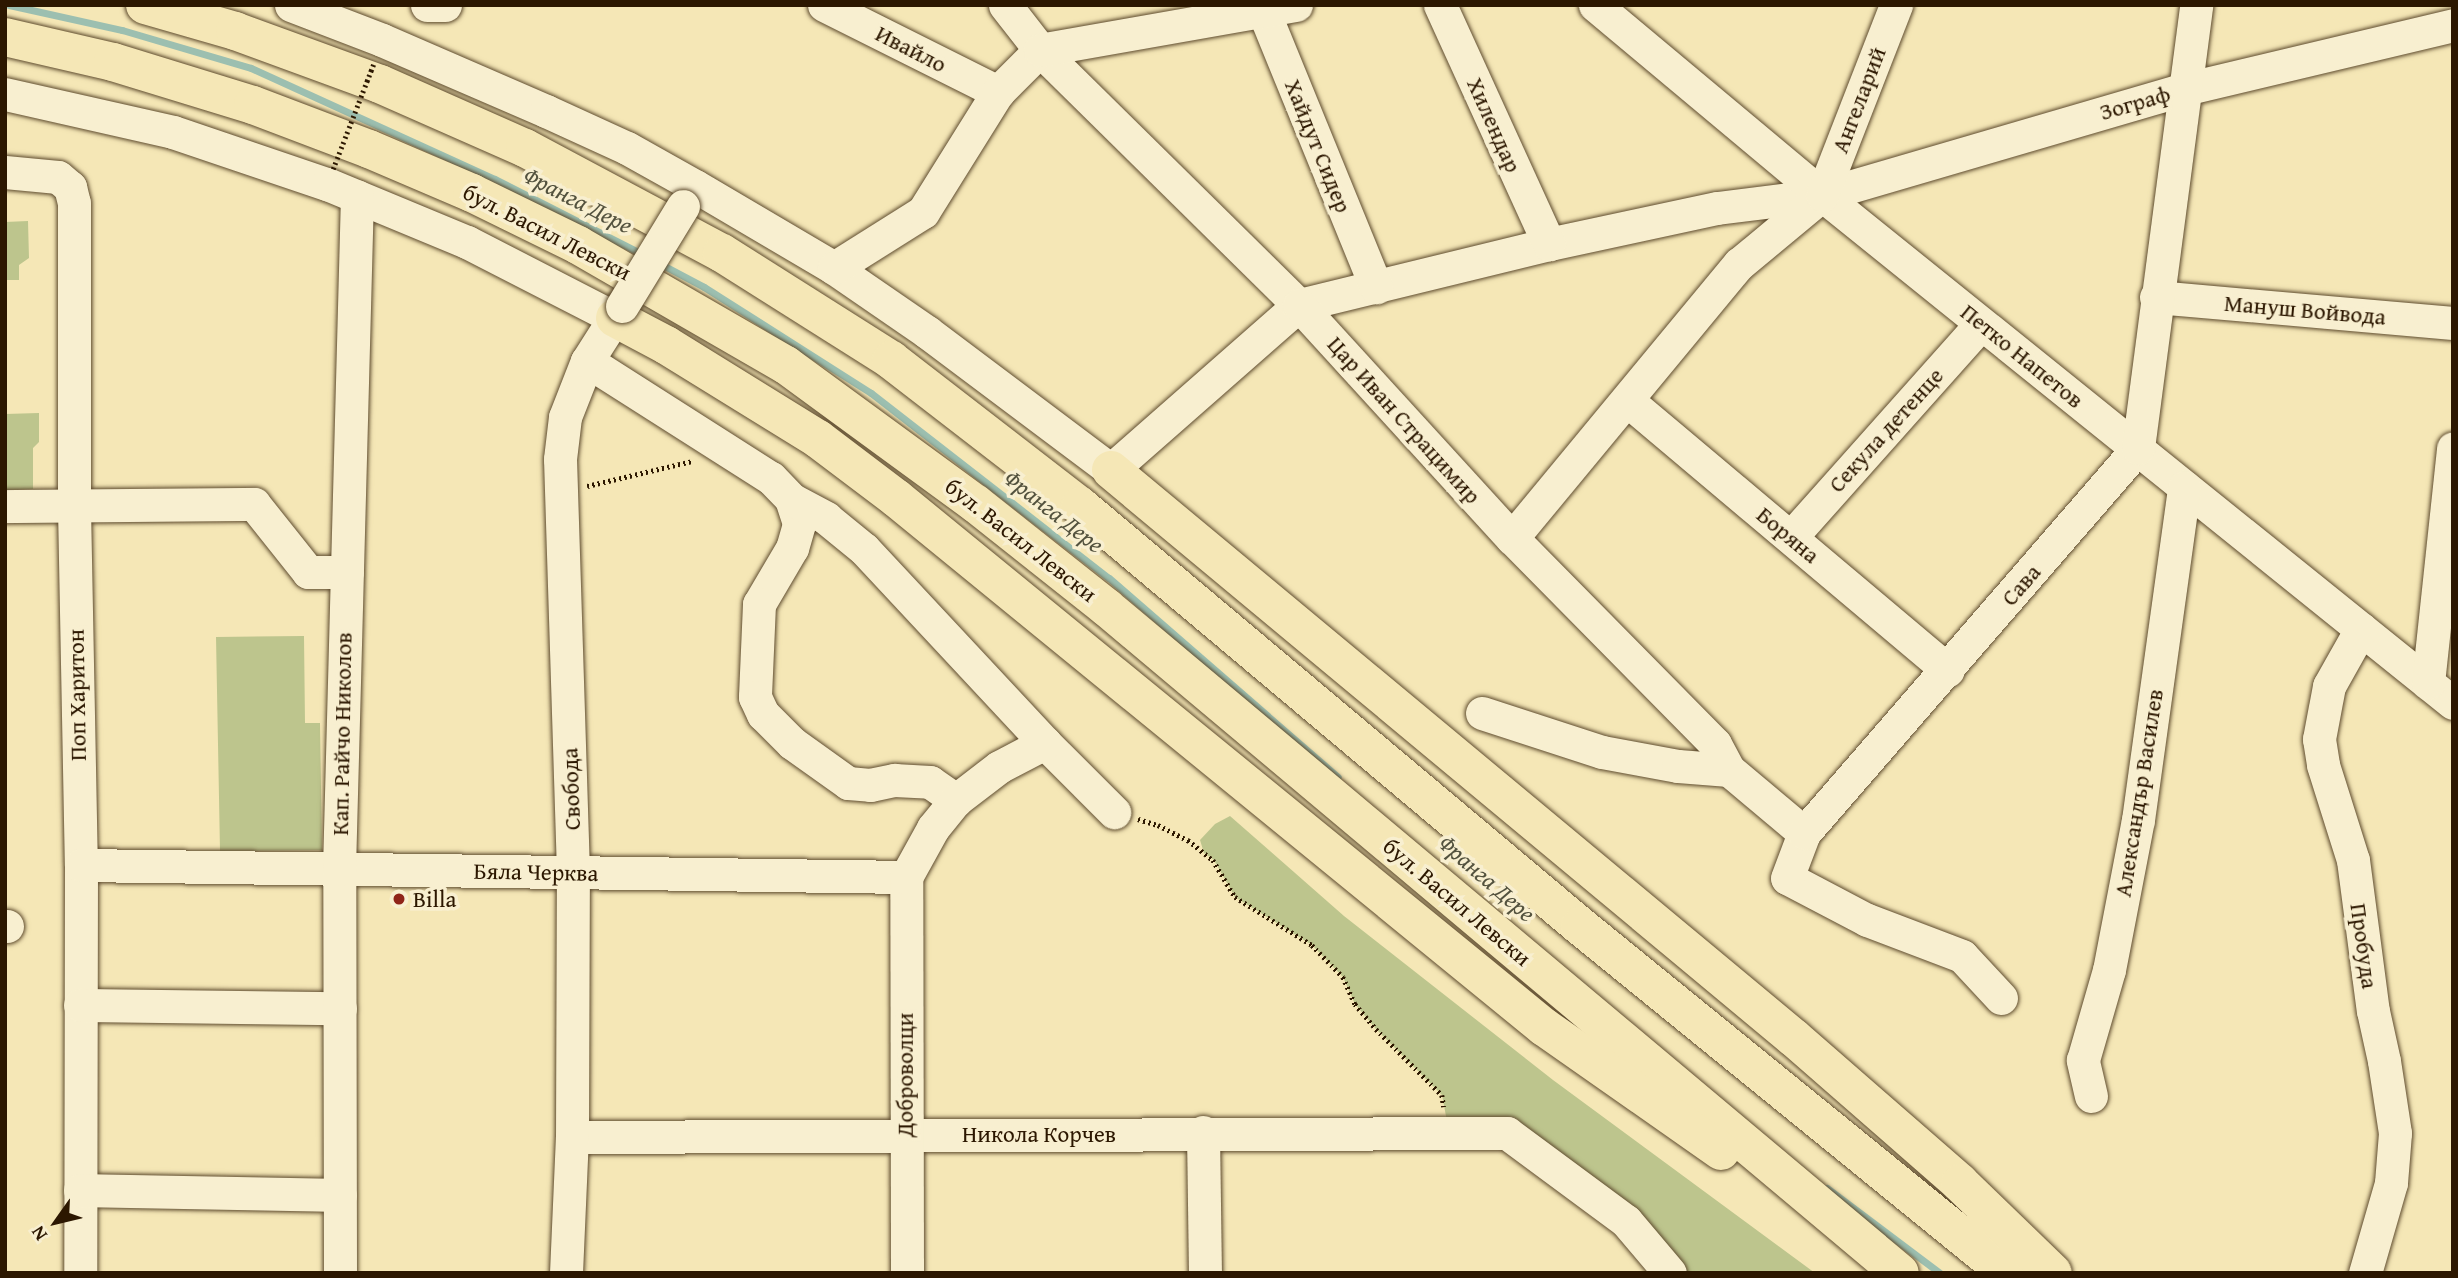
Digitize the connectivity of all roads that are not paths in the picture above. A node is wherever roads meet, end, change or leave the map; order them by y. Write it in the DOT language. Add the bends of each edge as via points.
graph roads {
  1 [pos="145,5"];
  2 [pos="291,5"];
  3 [pos="427,5"];
  4 [pos="445,5"];
  5 [pos="824,5"];
  6 [pos="1005,5"];
  7 [pos="1296,5"];
  8 [pos="1440,5"];
  9 [pos="1595,5"];
  10 [pos="1896,5"];
  11 [pos="2196,5"];
  12 [pos="1262,9"];
  13 [pos="351,16"];
  14 [pos="2453,24"];
  15 [pos="5,37"];
  16 [pos="1040,50"];
  17 [pos="2185,89"];
  18 [pos="998,92"];
  19 [pos="5,94"];
  20 [pos="5,172"];
  21 [pos="1822,195"];
  22 [pos="357,196"];
  23 [pos="689,196"];
  24 [pos="1549,244"];
  25 [pos="834,268"];
  26 [pos="1376,287"];
  27 [pos="2156,297"];
  28 [pos="1299,305"];
  29 [pos="618,312"];
  30 [pos="2453,323"];
  31 [pos="1981,324"];
  32 [pos="587,361"];
  33 [pos="1628,401"];
  34 [pos="2453,447"];
  35 [pos="2138,448"];
  36 [pos="1111,470"];
  37 [pos="2184,487"];
  38 [pos="791,499"];
  39 [pos="5,506"];
  40 [pos="74,507"];
  41 [pos="1791,537"];
  42 [pos="1512,538"];
  43 [pos="2447,557"];
  44 [pos="346,572"];
  45 [pos="2361,629"];
  46 [pos="1948,670"];
  47 [pos="2440,693"];
  48 [pos="1482,713"];
  49 [pos="1045,743"];
  50 [pos="1729,770"];
  51 [pos="956,800"];
  52 [pos="1114,812"];
  53 [pos="1804,833"];
  54 [pos="81,865"];
  55 [pos="339,869"];
  56 [pos="573,872"];
  57 [pos="906,877"];
  58 [pos="2001,998"];
  59 [pos="80,1005"];
  60 [pos="340,1008"];
  61 [pos="2091,1097"];
  62 [pos="1203,1132"];
  63 [pos="904,1135"];
  64 [pos="572,1137"];
  65 [pos="80,1190"];
  66 [pos="340,1195"];
  67 [pos="1898,1271"];
  68 [pos="80,1273"];
  69 [pos="340,1273"];
  70 [pos="566,1273"];
  71 [pos="907,1273"];
  72 [pos="1205,1273"];
  73 [pos="1670,1273"];
  74 [pos="2007,1273"];
  75 [pos="2053,1273"];
  76 [pos="2365,1273"];
  1 -- 74 [label="highway" via="235,31 380,84 526,148 722,253 891,360 1130,547 1580,926"];
  2 -- 13 [label="street"];
  3 -- 4 [label="street"];
  5 -- 18 [label="street, Ивайло"];
  6 -- 16 [label="street, Цар Иван Страцимир"];
  7 -- 12 [label="street"];
  8 -- 24 [label="street, Хилендар"];
  9 -- 21 [label="street, Петко Напетов"];
  10 -- 21 [label="street, Ангеларий"];
  11 -- 17 [label="street"];
  12 -- 16 [label="street"];
  12 -- 26 [label="street, Хайдут Сидер"];
  13 -- 23 [label="street" via="627,148"];
  14 -- 17 [label="street, Зограф"];
  15 -- 67 [label="highway, бул. Васил Левски" via="113,62 253,105 369,149 578,245 786,365 976,504 1105,607"];
  16 -- 18 [label="street"];
  16 -- 28 [label="street, Цар Иван Страцимир"];
  17 -- 21 [label="street, Зограф"];
  17 -- 27 [label="street"];
  18 -- 25 [label="street" via="923,212"];
  19 -- 22 [label="street" via="173,132"];
  20 -- 40 [label="street, Поп Харитон" via="58,177 73,195"];
  21 -- 24 [label="street" via="1717,208"];
  21 -- 31 [label="street, Петко Напетов"];
  21 -- 33 [label="street" via="1739,264"];
  22 -- 29 [label="street"];
  22 -- 44 [label="street, Кап. Райчо Николов"];
  23 -- 25 [label="street"];
  23 -- 29 [label="street, Свобода, bridge"];
  24 -- 26 [label="street"];
  25 -- 36 [label="street"];
  26 -- 28 [label="street"];
  27 -- 30 [label="street, Mануш Войвода"];
  27 -- 35 [label="street"];
  28 -- 36 [label="street"];
  28 -- 42 [label="street, Цар Иван Страцимир"];
  29 -- 32 [label="street, Свобода"];
  29 -- 67 [label="highway" via="840,456 970,556 1553,1035"];
  31 -- 35 [label="street, Петко Напетов"];
  31 -- 41 [label="street, Секула детенце"];
  32 -- 38 [label="street" via="771,478"];
  32 -- 56 [label="street, Свобода" via="565,417 561,466"];
  33 -- 41 [label="street, Боряна"];
  33 -- 42 [label="street"];
  34 -- 43 [label="street"];
  35 -- 37 [label="street, Петко Напетов"];
  35 -- 46 [label="street, Сава"];
  36 -- 75 [label="highway" via="1794,1038 1960,1183"];
  37 -- 45 [label="street, Петко Напетов"];
  37 -- 61 [label="street, Александър Василев" via="2138,820 2109,970 2083,1060"];
  38 -- 49 [label="street" via="827,518 864,549"];
  38 -- 51 [label="street" via="799,524 792,548 759,604 755,697 762,714 792,743 848,783 930,782"];
  39 -- 40 [label="street"];
  40 -- 44 [label="street" via="254,504 308,572"];
  40 -- 54 [label="street, Поп Харитон"];
  41 -- 46 [label="street, Боряна"];
  42 -- 50 [label="street, Цар Иван Страцимир" via="1715,744"];
  43 -- 47 [label="street"];
  44 -- 55 [label="street, Кап. Райчо Николов"];
  45 -- 47 [label="street, Петко Напетов"];
  45 -- 76 [label="street, Прoбудa" via="2329,686 2319,739 2353,860 2395,1133 2390,1183"];
  46 -- 53 [label="street, Сава"];
  48 -- 50 [label="street" via="1602,752"];
  49 -- 51 [label="street" via="999,767"];
  49 -- 52 [label="street"];
  50 -- 53 [label="street, Цар Иван Страцимир"];
  51 -- 57 [label="street" via="933,828"];
  53 -- 58 [label="street, Сава" via="1787,878 1867,920 1962,956"];
  54 -- 55 [label="street, Бяла Черква"];
  54 -- 59 [label="street, Поп Харитон"];
  55 -- 56 [label="street, Бяла Черква"];
  55 -- 60 [label="street, Кап. Райчо Николов"];
  56 -- 57 [label="street, Бяла Черква"];
  56 -- 64 [label="street, Свобода"];
  57 -- 63 [label="street, Доброволци"];
  59 -- 60 [label="street"];
  59 -- 65 [label="street, Поп Харитон"];
  60 -- 66 [label="street, Кап. Райчо Николов"];
  62 -- 63 [label="street, Никола Корчев"];
  62 -- 72 [label="street"];
  62 -- 73 [label="street, Никола Корчев" via="1507,1133 1626,1221"];
  63 -- 64 [label="street, Никола Корчев"];
  63 -- 71 [label="street, Доброволци"];
  64 -- 70 [label="street, Свобода"];
  65 -- 66 [label="street"];
  65 -- 68 [label="street, Поп Харитон"];
  66 -- 69 [label="street, Кап. Райчо Николов"];
}
